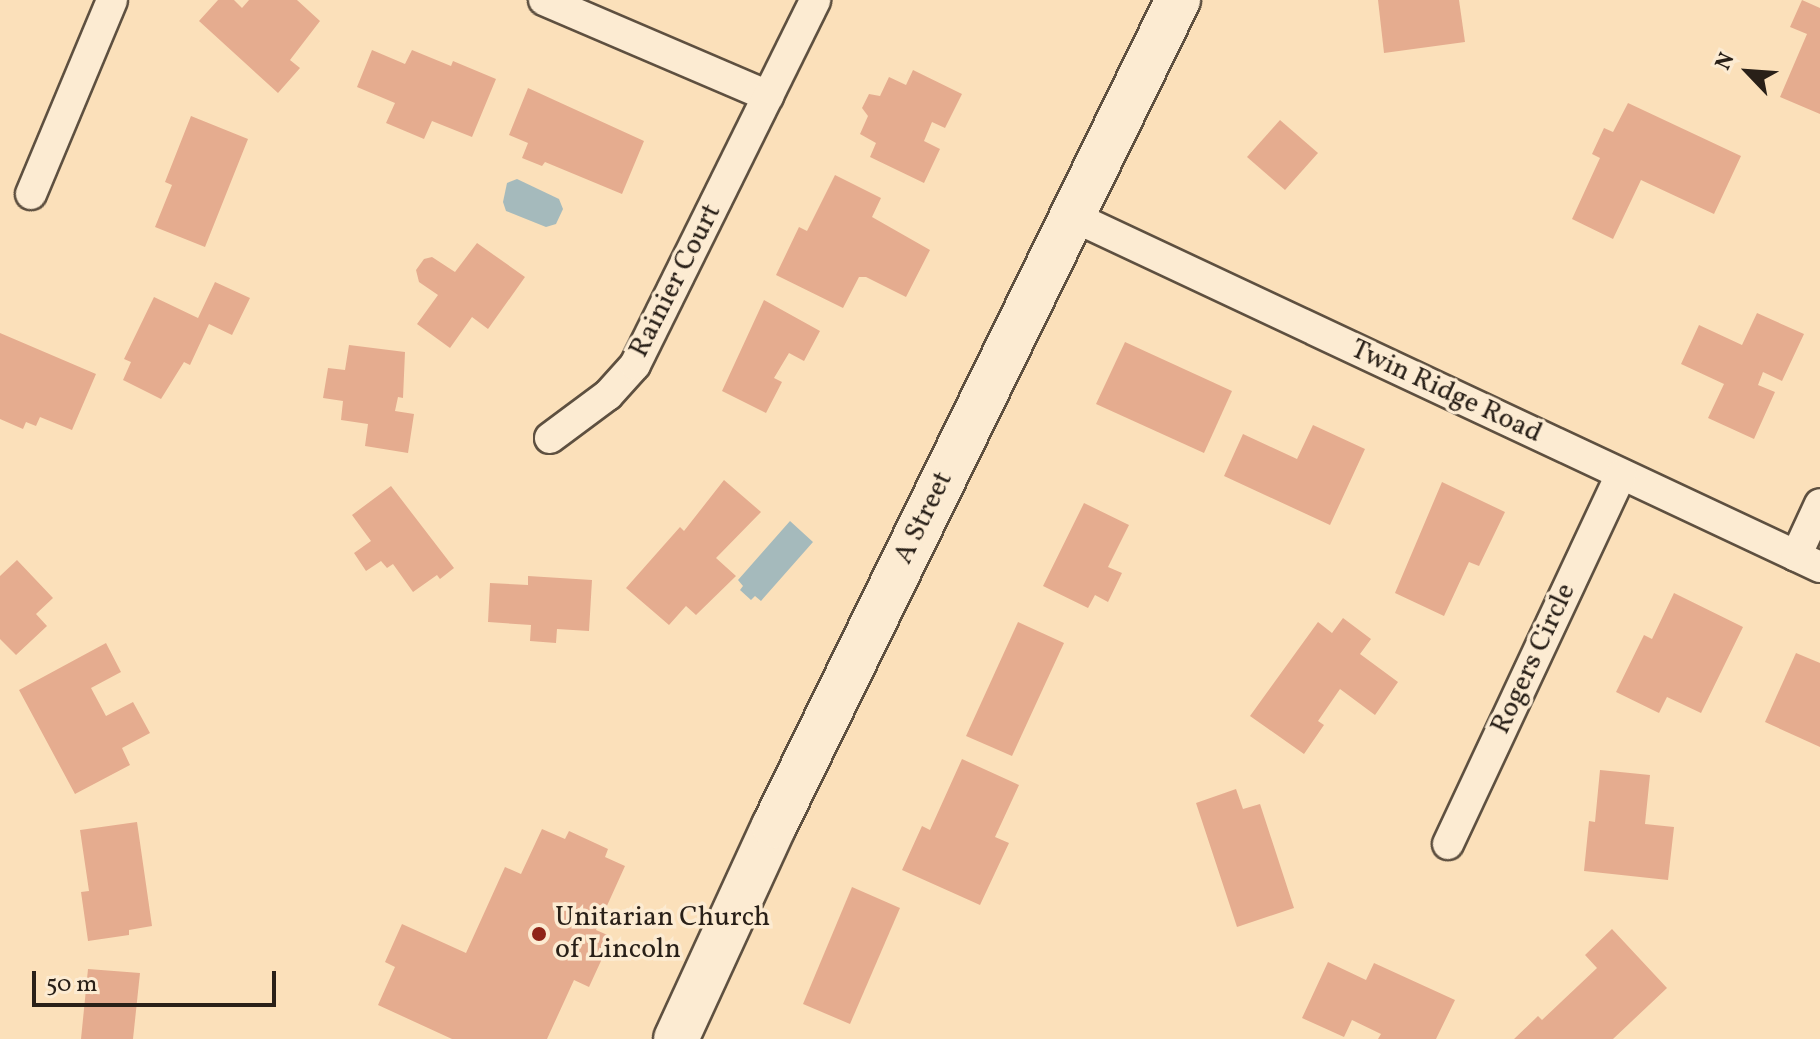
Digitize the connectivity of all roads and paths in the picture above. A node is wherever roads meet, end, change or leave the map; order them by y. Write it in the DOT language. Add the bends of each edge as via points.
graph roads {
  1 [pos="112,0"];
  2 [pos="544,0"];
  3 [pos="815,0"];
  4 [pos="1178,0"];
  5 [pos="768,96"];
  6 [pos="31,194"];
  7 [pos="1072,216"];
  8 [pos="550,438"];
  9 [pos="1621,474"];
  10 [pos="1820,504"];
  11 [pos="1808,562"];
  12 [pos="1448,844"];
  13 [pos="676,1039"];
  1 -- 6 [label="street"];
  2 -- 5 [label="street"];
  3 -- 5 [label="street, Rainier Court"];
  4 -- 7 [label="main road, A Street"];
  5 -- 8 [label="street, Rainier Court" via="635,365 608,395"];
  7 -- 9 [label="street, Twin Ridge Road"];
  7 -- 13 [label="main road, A Street" via="774,826"];
  9 -- 11 [label="street, Twin Ridge Road"];
  9 -- 12 [label="street, Rogers Circle"];
  10 -- 11 [label="street"];
}
